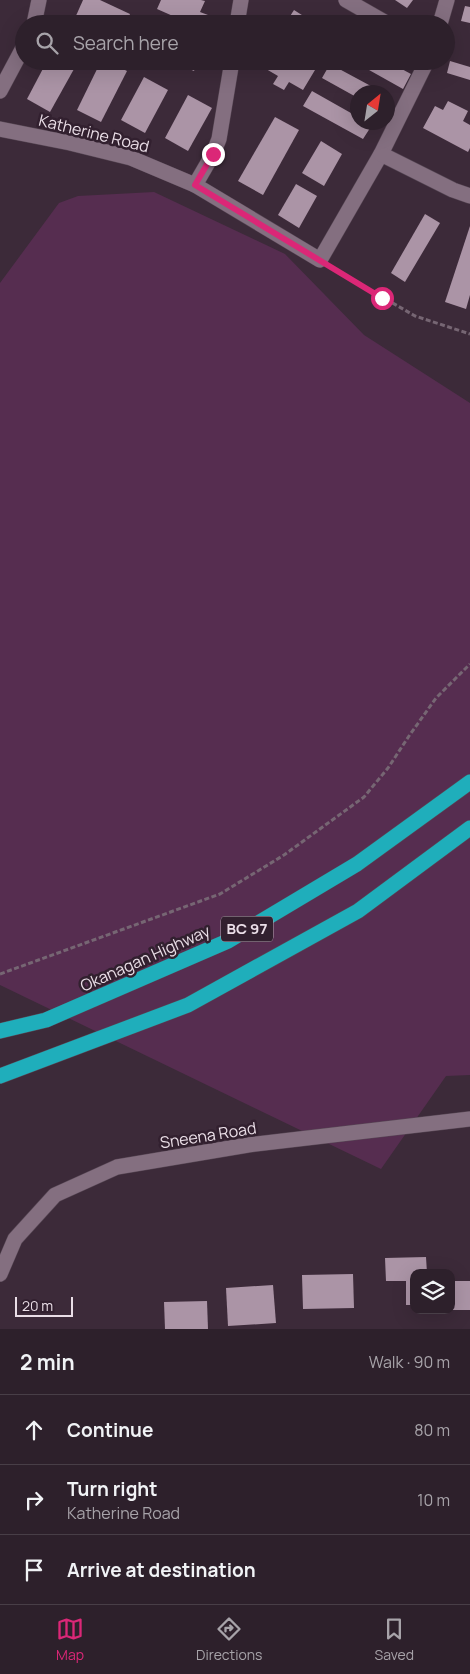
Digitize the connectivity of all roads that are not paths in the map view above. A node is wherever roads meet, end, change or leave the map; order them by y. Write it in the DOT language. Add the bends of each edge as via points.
graph roads {
  1 [pos="39,0"];
  2 [pos="241,0"];
  3 [pos="346,0"];
  4 [pos="447,0"];
  5 [pos="36,15"];
  6 [pos="238,15"];
  7 [pos="372,15"];
  8 [pos="443,15"];
  9 [pos="15,63"];
  10 [pos="230,70"];
  11 [pos="423,70"];
  12 [pos="0,91"];
  13 [pos="0,129"];
  14 [pos="381,154"];
  15 [pos="195,185"];
  16 [pos="470,196"];
  17 [pos="470,782"];
  18 [pos="470,828"];
  19 [pos="0,1031"];
  20 [pos="0,1076"];
  21 [pos="470,1119"];
  22 [pos="0,1274"];
  1 -- 5 [label="street"];
  2 -- 6 [label="street"];
  3 -- 7 [label="street"];
  4 -- 8 [label="street"];
  9 -- 12 [label="street"];
  10 -- 15 [label="street" via="219,139"];
  11 -- 14 [label="street"];
  13 -- 15 [label="street, Katherine Road" via="132,158"];
  14 -- 15 [label="street, Katherine Road" via="320,260"];
  14 -- 16 [label="street"];
  17 -- 19 [label="highway, Okanagan Highway / BC 97" via="357,864 228,941 46,1020"];
  18 -- 20 [label="highway, BC 97" via="358,911 188,1005"];
  21 -- 22 [label="street, Sneena Road" via="248,1145 117,1167 55,1194 15,1239"];
}
